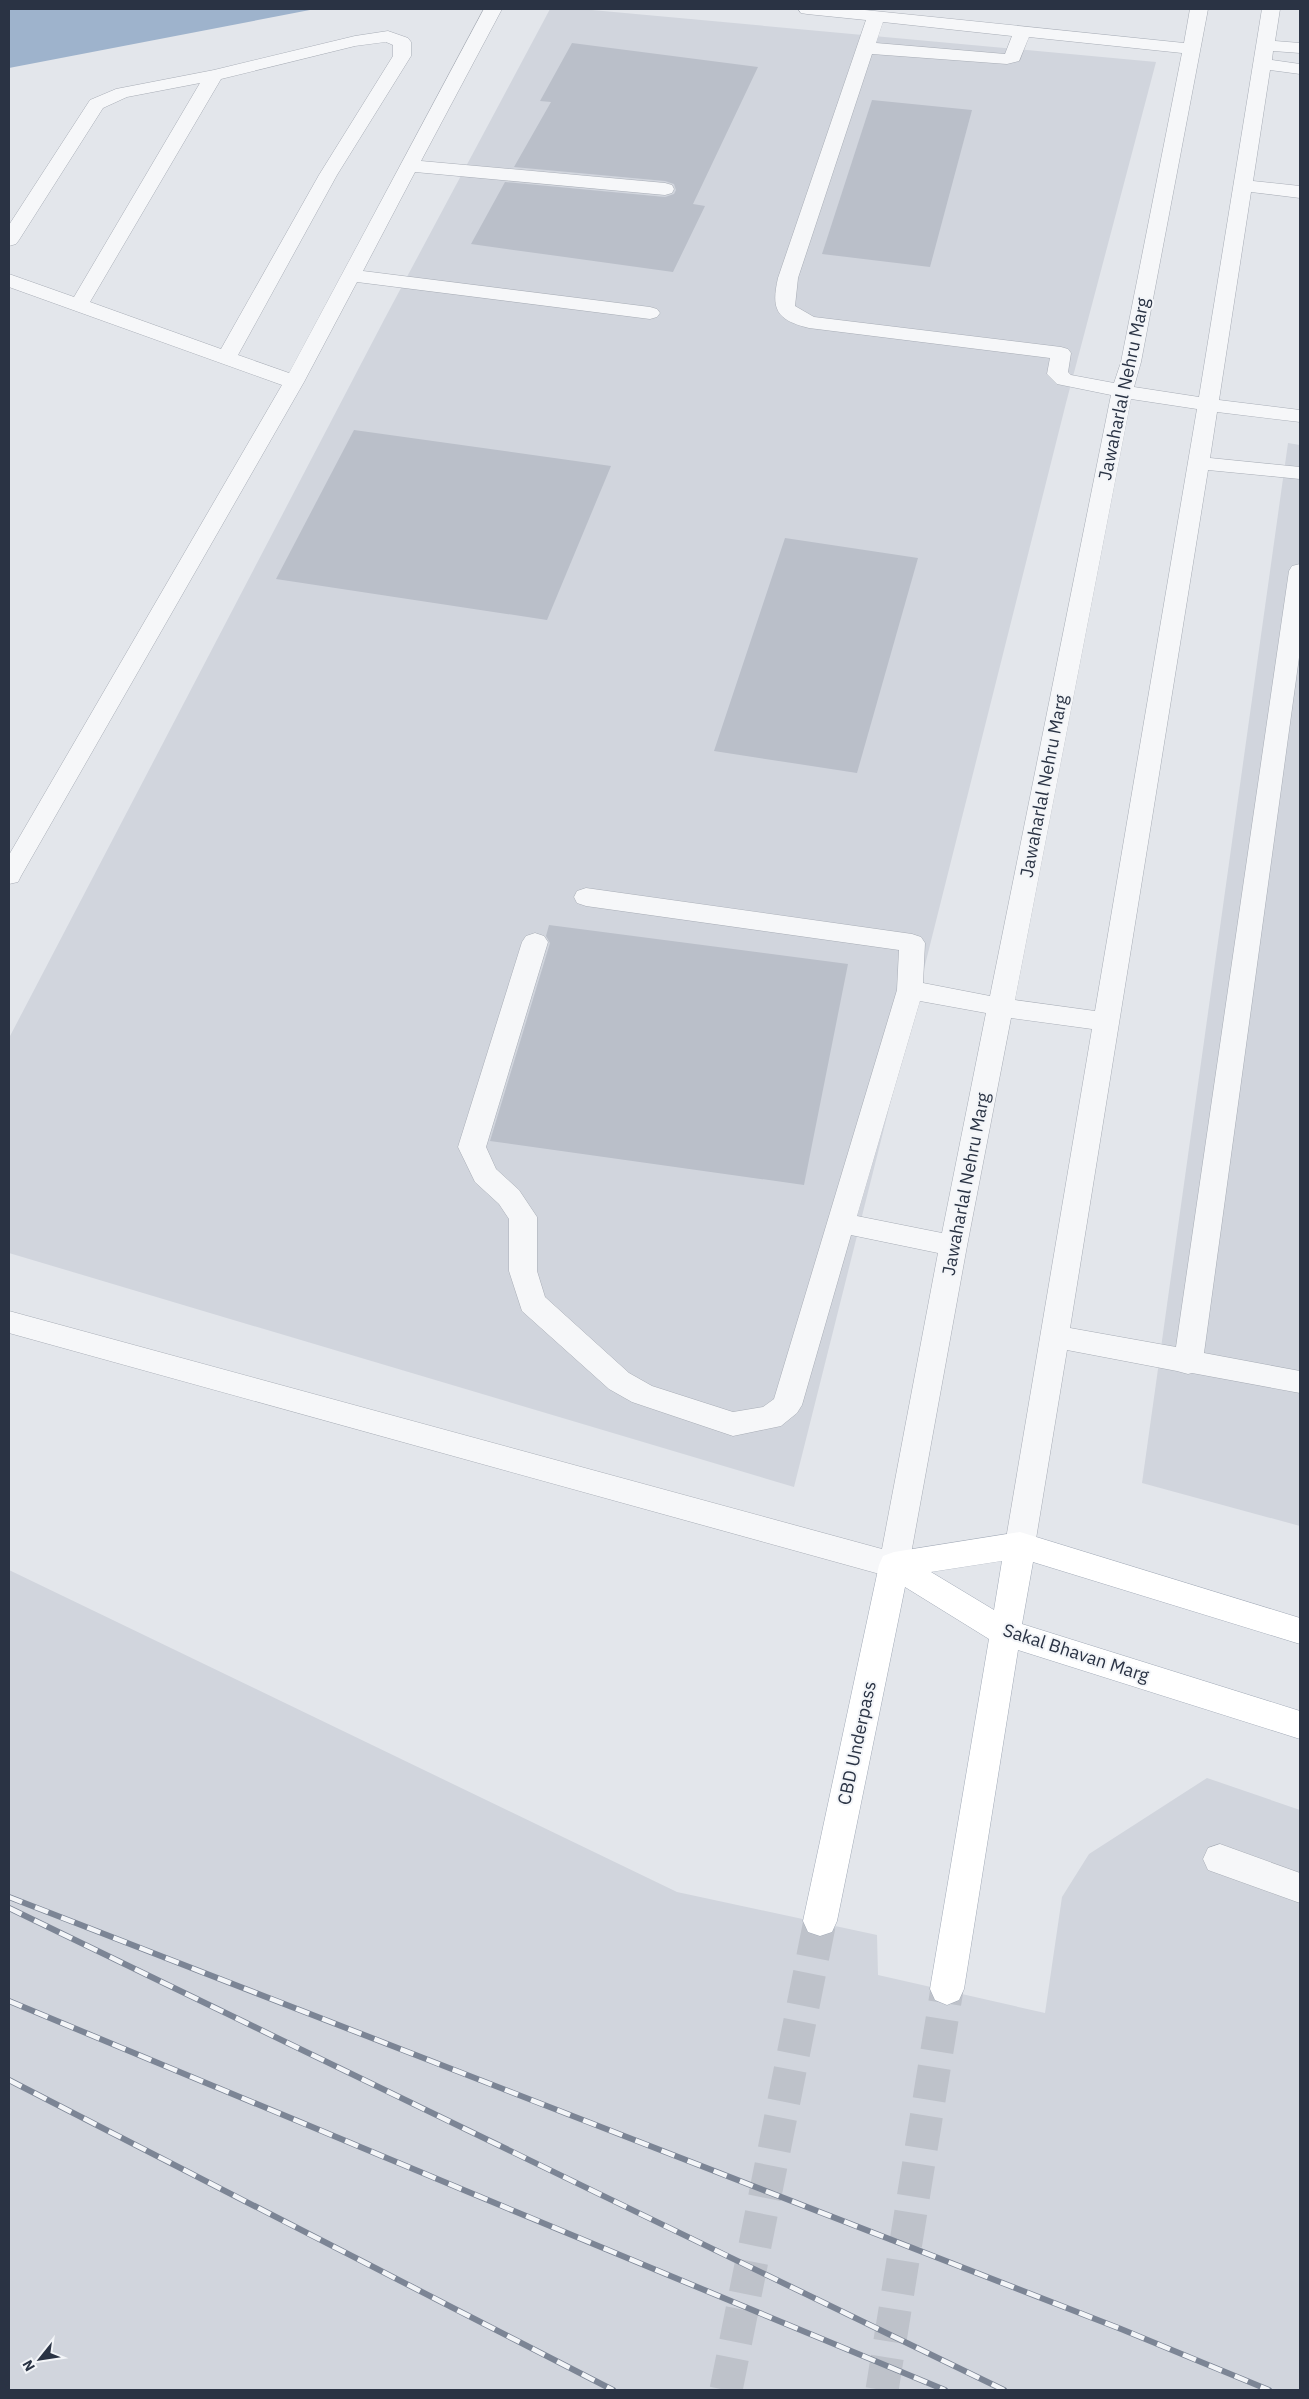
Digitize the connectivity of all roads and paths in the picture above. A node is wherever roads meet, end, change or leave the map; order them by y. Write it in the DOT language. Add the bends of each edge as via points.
graph roads {
  1 [pos="493,9"];
  2 [pos="807,9"];
  3 [pos="1199,9"];
  4 [pos="1271,9"];
  5 [pos="876,16"];
  6 [pos="1022,31"];
  7 [pos="1265,45"];
  8 [pos="865,48"];
  9 [pos="1300,48"];
  10 [pos="1191,50"];
  11 [pos="1262,64"];
  12 [pos="1300,69"];
  13 [pos="214,76"];
  14 [pos="409,166"];
  15 [pos="1243,185"];
  16 [pos="666,189"];
  17 [pos="1300,192"];
  18 [pos="9,240"];
  19 [pos="350,275"];
  20 [pos="9,280"];
  21 [pos="79,305"];
  22 [pos="650,313"];
  23 [pos="226,358"];
  24 [pos="294,382"];
  25 [pos="1122,392"];
  26 [pos="1208,405"];
  27 [pos="1300,416"];
  28 [pos="1199,462"];
  29 [pos="1300,473"];
  30 [pos="1300,571"];
  31 [pos="9,876"];
  32 [pos="586,897"];
  33 [pos="535,942"];
  34 [pos="910,990"];
  35 [pos="1001,1007"];
  36 [pos="1105,1022"];
  37 [pos="842,1224"];
  38 [pos="953,1246"];
  39 [pos="9,1322"];
  40 [pos="1054,1336"];
  41 [pos="1188,1363"];
  42 [pos="1300,1382"];
  43 [pos="1020,1545"];
  44 [pos="894,1565"];
  45 [pos="1300,1631"];
  46 [pos="1004,1632"];
  47 [pos="1300,1725"];
  48 [pos="1220,1859"];
  49 [pos="1300,1888"];
  50 [pos="820,1921"];
  51 [pos="947,1989"];
  1 -- 14 [label="street"];
  2 -- 5 [label="street"];
  3 -- 10 [label="street, Jawaharlal Nehru Marg"];
  4 -- 7 [label="street"];
  5 -- 6 [label="street"];
  5 -- 8 [label="street"];
  6 -- 8 [label="street" via="1013,57 1007,59"];
  6 -- 10 [label="street"];
  7 -- 9 [label="street"];
  7 -- 11 [label="street"];
  8 -- 25 [label="street" via="788,278 782,302 787,312 809,322 1061,353 1057,374 1064,380"];
  10 -- 25 [label="street, Jawaharlal Nehru Marg" via="1132,362"];
  11 -- 12 [label="street"];
  11 -- 15 [label="street"];
  13 -- 18 [label="street" via="122,93 96,104"];
  13 -- 21 [label="street"];
  13 -- 23 [label="street" via="355,41 388,36 402,42 402,56 328,175"];
  14 -- 16 [label="street"];
  14 -- 19 [label="street"];
  15 -- 17 [label="street"];
  15 -- 26 [label="street"];
  19 -- 22 [label="street"];
  19 -- 24 [label="street"];
  20 -- 21 [label="street"];
  21 -- 23 [label="street"];
  23 -- 24 [label="street"];
  24 -- 31 [label="street"];
  25 -- 26 [label="street"];
  25 -- 35 [label="street, Jawaharlal Nehru Marg"];
  26 -- 27 [label="street"];
  26 -- 28 [label="street"];
  28 -- 29 [label="street"];
  28 -- 36 [label="street"];
  30 -- 41 [label="street"];
  32 -- 34 [label="street" via="912,943"];
  33 -- 37 [label="street" via="472,1147 485,1175 509,1197 523,1216 523,1272 532,1303 619,1380 642,1394 733,1424 770,1418 787,1405"];
  34 -- 35 [label="street"];
  34 -- 37 [label="street"];
  35 -- 36 [label="street"];
  35 -- 38 [label="street, Jawaharlal Nehru Marg"];
  36 -- 40 [label="street"];
  37 -- 38 [label="street"];
  38 -- 44 [label="street, Jawaharlal Nehru Marg"];
  39 -- 44 [label="street"];
  40 -- 41 [label="street"];
  40 -- 43 [label="street"];
  41 -- 42 [label="street"];
  43 -- 44 [label="main road"];
  43 -- 45 [label="main road"];
  43 -- 46 [label="main road"];
  44 -- 46 [label="main road, Sakal Bhavan Marg"];
  44 -- 50 [label="main road, CBD Underpass"];
  46 -- 47 [label="main road, Sakal Bhavan Marg"];
  46 -- 51 [label="main road"];
  48 -- 49 [label="street"];
}
